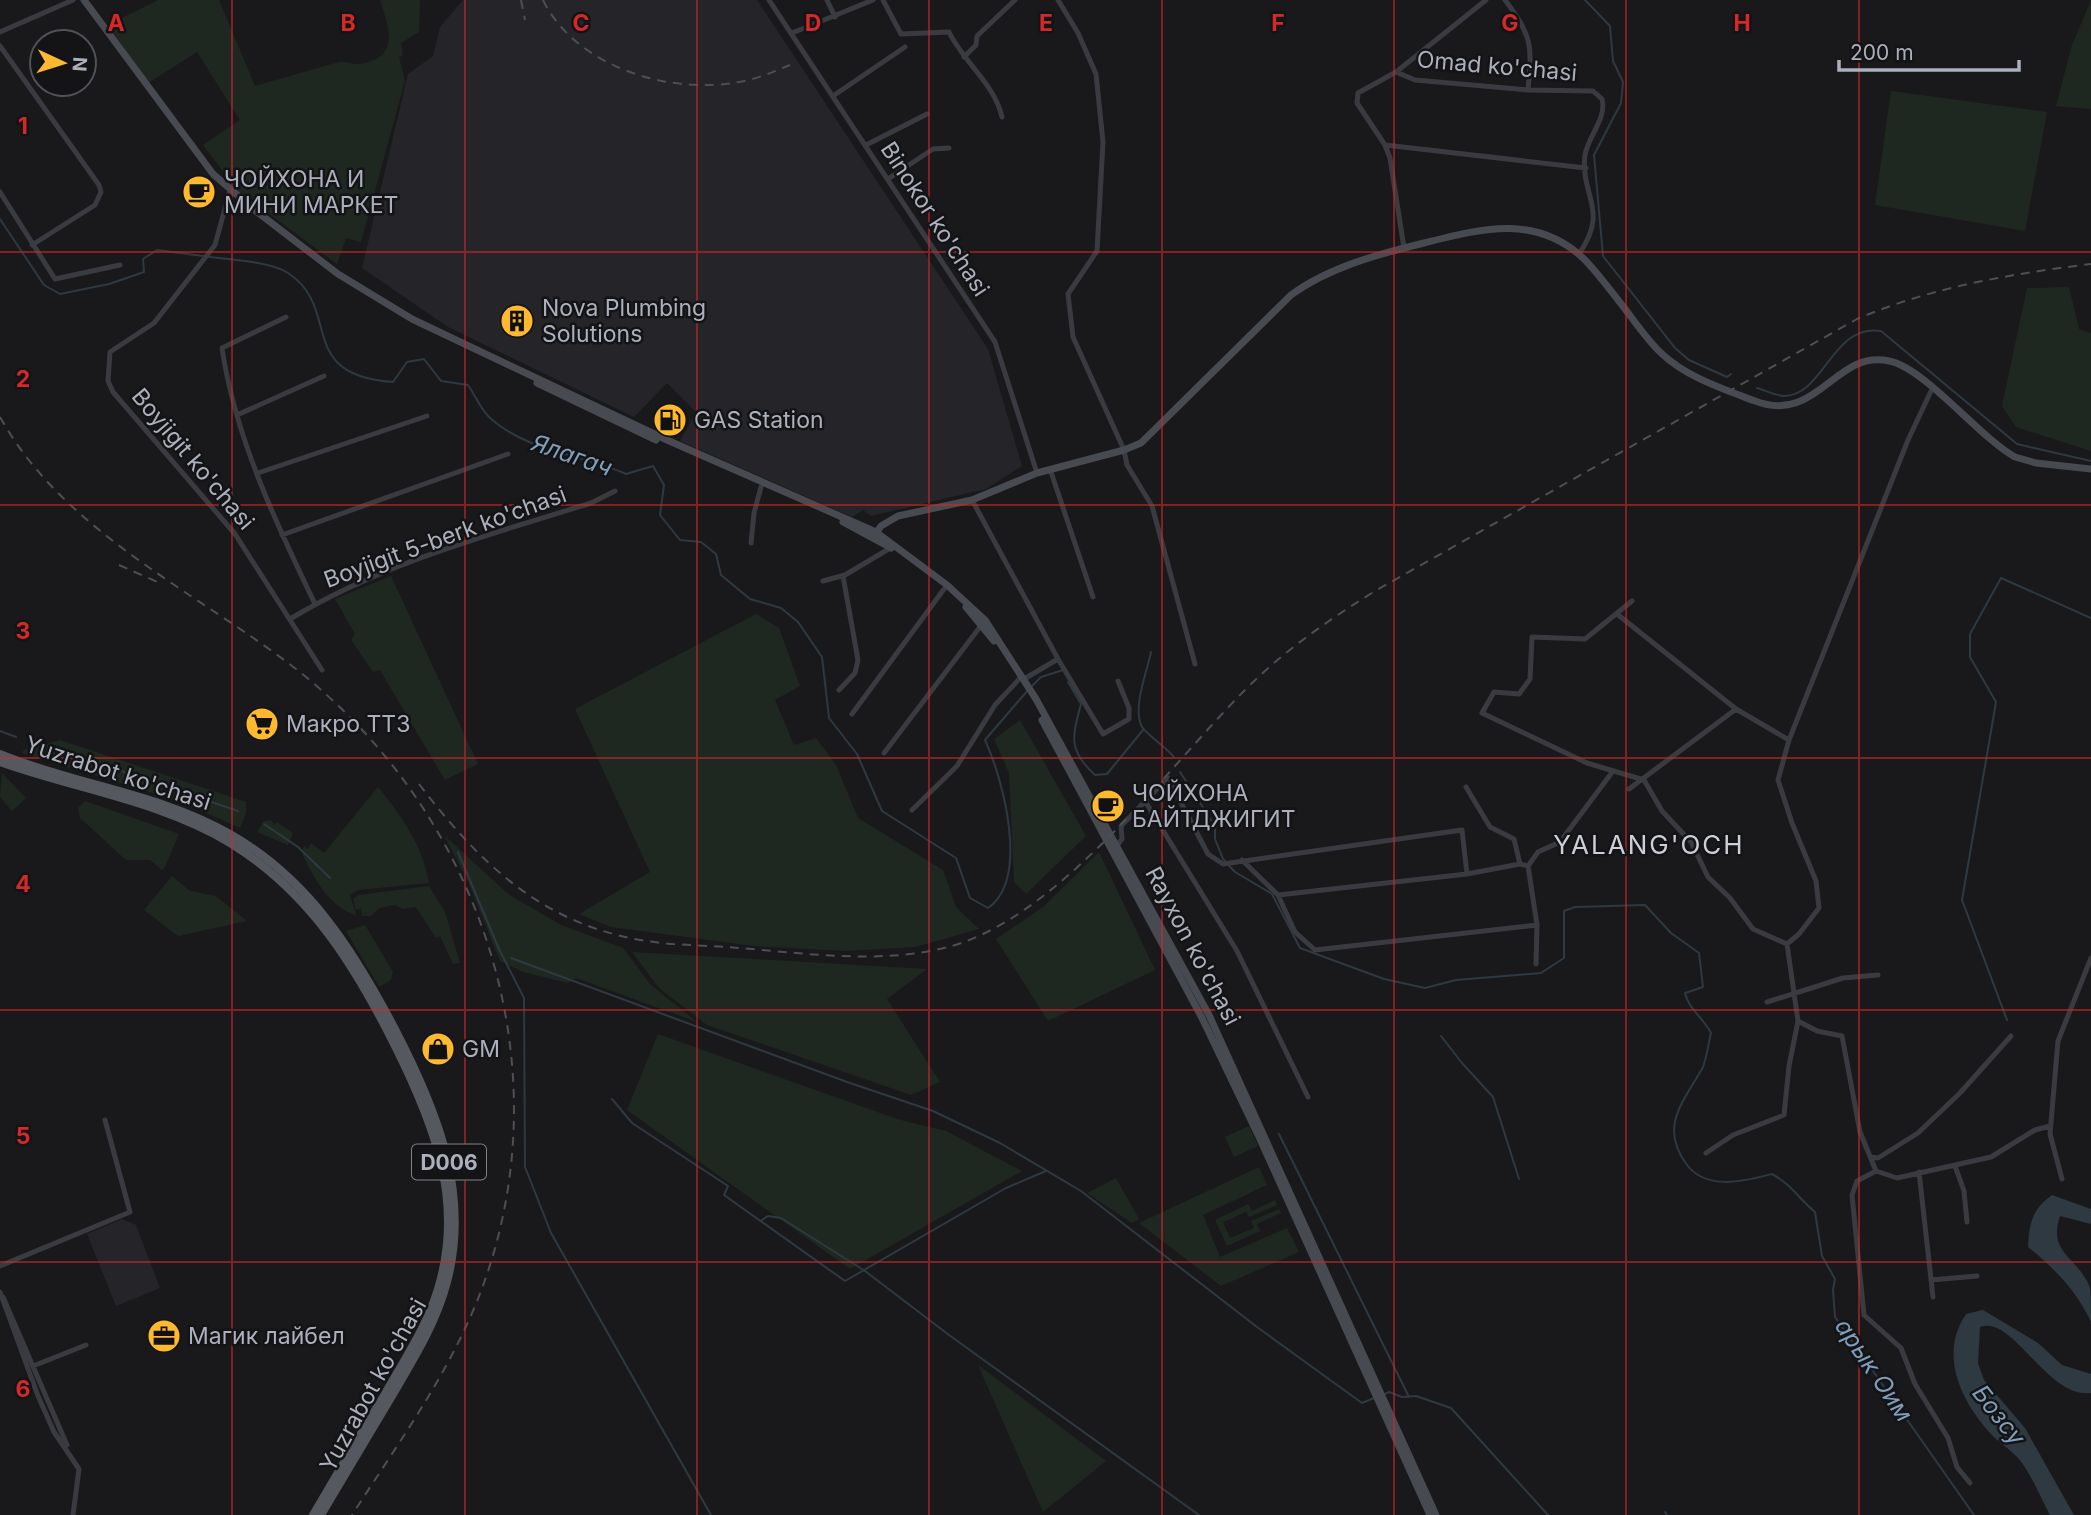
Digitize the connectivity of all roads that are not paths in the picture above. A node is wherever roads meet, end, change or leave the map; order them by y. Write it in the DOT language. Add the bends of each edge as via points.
graph roads {
  1 [pos="73,0"];
  2 [pos="82,0"];
  3 [pos="769,0"];
  4 [pos="827,0"];
  5 [pos="873,0"];
  6 [pos="883,0"];
  7 [pos="1015,0"];
  8 [pos="1058,0"];
  9 [pos="1486,0"];
  10 [pos="1505,0"];
  11 [pos="835,17"];
  12 [pos="0,32"];
  13 [pos="792,33"];
  14 [pos="0,46"];
  15 [pos="905,47"];
  16 [pos="964,57"];
  17 [pos="1396,72"];
  18 [pos="1528,90"];
  19 [pos="833,96"];
  20 [pos="927,114"];
  21 [pos="1002,117"];
  22 [pos="866,145"];
  23 [pos="1385,145"];
  24 [pos="949,148"];
  25 [pos="1586,168"];
  26 [pos="888,179"];
  27 [pos="228,191"];
  28 [pos="0,192"];
  29 [pos="32,245"];
  30 [pos="1404,248"];
  31 [pos="1579,254"];
  32 [pos="120,265"];
  33 [pos="286,317"];
  34 [pos="324,376"];
  35 [pos="1932,389"];
  36 [pos="237,415"];
  37 [pos="427,416"];
  38 [pos="666,442"];
  39 [pos="1124,450"];
  40 [pos="508,454"];
  41 [pos="1051,469"];
  42 [pos="2091,469"];
  43 [pos="258,473"];
  44 [pos="1037,473"];
  45 [pos="761,487"];
  46 [pos="615,491"];
  47 [pos="972,500"];
  48 [pos="875,534"];
  49 [pos="282,535"];
  50 [pos="751,543"];
  51 [pos="893,546"];
  52 [pos="843,576"];
  53 [pos="823,581"];
  54 [pos="945,587"];
  55 [pos="1093,597"];
  56 [pos="1632,601"];
  57 [pos="315,604"];
  58 [pos="1617,614"];
  59 [pos="290,619"];
  60 [pos="983,622"];
  61 [pos="1058,659"];
  62 [pos="1195,664"];
  63 [pos="322,670"];
  64 [pos="1022,680"];
  65 [pos="1118,681"];
  66 [pos="839,690"];
  67 [pos="1737,709"];
  68 [pos="852,714"];
  69 [pos="1789,740"];
  70 [pos="884,753"];
  71 [pos="2,759"];
  72 [pos="1613,771"];
  73 [pos="1644,780"];
  74 [pos="1466,787"];
  75 [pos="1629,789"];
  76 [pos="1145,801"];
  77 [pos="912,810"];
  78 [pos="242,846"];
  79 [pos="1115,848"];
  80 [pos="1240,860"];
  81 [pos="1520,864"];
  82 [pos="1528,866"];
  83 [pos="1467,874"];
  84 [pos="1278,895"];
  85 [pos="1537,925"];
  86 [pos="1787,944"];
  87 [pos="2091,958"];
  88 [pos="1536,964"];
  89 [pos="1878,975"];
  90 [pos="1794,993"];
  91 [pos="1767,1002"];
  92 [pos="1798,1021"];
  93 [pos="2011,1036"];
  94 [pos="1308,1097"];
  95 [pos="105,1120"];
  96 [pos="2050,1126"];
  97 [pos="1706,1153"];
  98 [pos="1871,1157"];
  99 [pos="1955,1166"];
  100 [pos="1876,1171"];
  101 [pos="1919,1172"];
  102 [pos="2062,1179"];
  103 [pos="1967,1222"];
  104 [pos="0,1266"];
  105 [pos="1977,1276"];
  106 [pos="1931,1280"];
  107 [pos="0,1291"];
  108 [pos="1933,1297"];
  109 [pos="86,1345"];
  110 [pos="35,1366"];
  111 [pos="26,1368"];
  112 [pos="1379,1396"];
  113 [pos="68,1452"];
  114 [pos="1970,1483"];
  115 [pos="73,1515"];
  116 [pos="313,1515"];
  117 [pos="321,1515"];
  118 [pos="1430,1515"];
  119 [pos="1436,1515"];
  1 -- 12 [label="street"];
  2 -- 27 [label="main road" via="187,146"];
  3 -- 13 [label="street, Binokor ko'chasi"];
  4 -- 11 [label="street"];
  5 -- 11 [label="street"];
  6 -- 16 [label="street" via="901,34 949,32"];
  7 -- 16 [label="street" via="977,36 976,45"];
  8 -- 39 [label="street" via="1096,74 1103,142 1097,251 1068,295 1073,337"];
  9 -- 17 [label="street, Omad ko'chasi"];
  10 -- 18 [label="street" via="1532,49"];
  11 -- 13 [label="street"];
  13 -- 19 [label="street, Binokor ko'chasi"];
  14 -- 29 [label="street" via="101,192 95,205"];
  15 -- 19 [label="street"];
  16 -- 21 [label="street" via="995,92"];
  17 -- 18 [label="street, Omad ko'chasi" via="1415,80"];
  17 -- 23 [label="street, Omad ko'chasi" via="1358,93 1357,103"];
  18 -- 25 [label="street, Omad ko'chasi" via="1593,91 1602,99"];
  19 -- 22 [label="street, Binokor ko'chasi"];
  20 -- 22 [label="street"];
  22 -- 26 [label="street, Binokor ko'chasi"];
  23 -- 25 [label="street"];
  23 -- 30 [label="street, Omad ko'chasi"];
  24 -- 26 [label="street" via="933,149"];
  25 -- 31 [label="street, Omad ko'chasi" via="1593,225"];
  26 -- 44 [label="street, Binokor ko'chasi" via="995,342"];
  27 -- 38 [label="main road" via="335,277 392,312"];
  27 -- 59 [label="street, Boyjigit ko'chasi" via="215,245 154,323 110,352 108,382 235,534"];
  28 -- 29 [label="street"];
  29 -- 32 [label="street" via="55,279"];
  30 -- 31 [label="main road" via="1502,227 1539,234"];
  30 -- 39 [label="main road" via="1336,270 1297,291 1164,423"];
  31 -- 35 [label="main road" via="1664,356 1709,382 1758,402 1778,407 1799,404 1850,368 1872,360 1903,366"];
  33 -- 36 [label="street, Boyjigit ko'chasi" via="222,348"];
  34 -- 36 [label="street"];
  35 -- 42 [label="main road" via="2015,457"];
  35 -- 69 [label="street"];
  36 -- 43 [label="street, Boyjigit ko'chasi"];
  37 -- 43 [label="street"];
  38 -- 45 [label="main road"];
  38 -- 48 [label="main road"];
  39 -- 41 [label="main road"];
  39 -- 62 [label="street" via="1127,465 1152,506"];
  40 -- 49 [label="street"];
  41 -- 44 [label="main road"];
  41 -- 55 [label="street"];
  43 -- 49 [label="street, Boyjigit ko'chasi"];
  44 -- 47 [label="main road"];
  45 -- 48 [label="main road"];
  45 -- 50 [label="street"];
  46 -- 57 [label="street, Boyjigit 5-berk ko'chasi" via="392,569"];
  47 -- 48 [label="main road" via="898,516"];
  47 -- 61 [label="street"];
  48 -- 51 [label="main road, Rayxon ko'chasi"];
  49 -- 57 [label="street, Boyjigit ko'chasi"];
  51 -- 52 [label="street"];
  51 -- 54 [label="main road, Rayxon ko'chasi"];
  52 -- 53 [label="street"];
  52 -- 66 [label="street" via="858,660 855,673"];
  54 -- 60 [label="main road, Rayxon ko'chasi"];
  54 -- 68 [label="street"];
  56 -- 58 [label="street"];
  57 -- 59 [label="street, Boyjigit 5-berk ko'chasi"];
  58 -- 67 [label="street"];
  58 -- 72 [label="street" via="1585,639 1532,637 1530,679 1519,694 1494,692 1482,713"];
  59 -- 63 [label="street"];
  60 -- 64 [label="main road, Rayxon ko'chasi"];
  60 -- 70 [label="street"];
  61 -- 64 [label="street"];
  61 -- 65 [label="street" via="1103,734 1129,719"];
  64 -- 77 [label="street" via="975,735 957,766"];
  64 -- 79 [label="main road, Rayxon ko'chasi"];
  67 -- 69 [label="street"];
  67 -- 73 [label="street"];
  69 -- 86 [label="street" via="1778,779 1816,881 1819,908"];
  71 -- 78 [label="main road, Yuzrabot ko'chasi / D006" via="175,817"];
  72 -- 73 [label="street"];
  72 -- 82 [label="street" via="1560,842 1538,852"];
  73 -- 75 [label="street"];
  73 -- 86 [label="street" via="1662,811 1691,842 1708,877 1753,929"];
  74 -- 81 [label="street" via="1490,827 1514,839"];
  76 -- 79 [label="street" via="1121,826 1122,839"];
  76 -- 80 [label="street" via="1168,778 1208,854 1223,864"];
  76 -- 94 [label="street" via="1237,951"];
  78 -- 116 [label="main road, Yuzrabot ko'chasi / D006" via="310,908 353,967 427,1114 442,1158 447,1192 445,1257 429,1314"];
  78 -- 117 [label="main road, Yuzrabot ko'chasi / D006" via="312,900 358,962 430,1102 453,1188 453,1248 439,1308"];
  79 -- 112 [label="main road, Rayxon ko'chasi" via="1261,1139"];
  80 -- 83 [label="street" via="1462,830"];
  80 -- 84 [label="street"];
  81 -- 82 [label="street"];
  81 -- 83 [label="street"];
  82 -- 85 [label="street"];
  83 -- 84 [label="street"];
  84 -- 85 [label="street" via="1294,932 1315,950"];
  85 -- 88 [label="street"];
  86 -- 90 [label="street"];
  87 -- 96 [label="street" via="2058,1041"];
  89 -- 90 [label="street" via="1843,978"];
  90 -- 91 [label="street"];
  90 -- 92 [label="street"];
  92 -- 97 [label="street" via="1784,1115 1733,1135"];
  92 -- 98 [label="street" via="1842,1036 1860,1132"];
  93 -- 98 [label="street" via="1918,1133"];
  95 -- 104 [label="street" via="130,1212"];
  96 -- 99 [label="street" via="1991,1157"];
  96 -- 102 [label="street"];
  98 -- 100 [label="street"];
  99 -- 101 [label="street"];
  99 -- 103 [label="street" via="1964,1191"];
  100 -- 101 [label="street" via="1897,1178"];
  100 -- 114 [label="street" via="1857,1181 1852,1195 1864,1315 1901,1348 1915,1384 1948,1438 1957,1467"];
  101 -- 106 [label="street"];
  105 -- 106 [label="street"];
  106 -- 108 [label="street"];
  107 -- 110 [label="street"];
  107 -- 111 [label="street"];
  109 -- 110 [label="street"];
  110 -- 111 [label="street"];
  110 -- 113 [label="street"];
  111 -- 113 [label="street" via="54,1432"];
  112 -- 118 [label="main road"];
  112 -- 119 [label="main road"];
  113 -- 115 [label="street" via="79,1469"];
}
